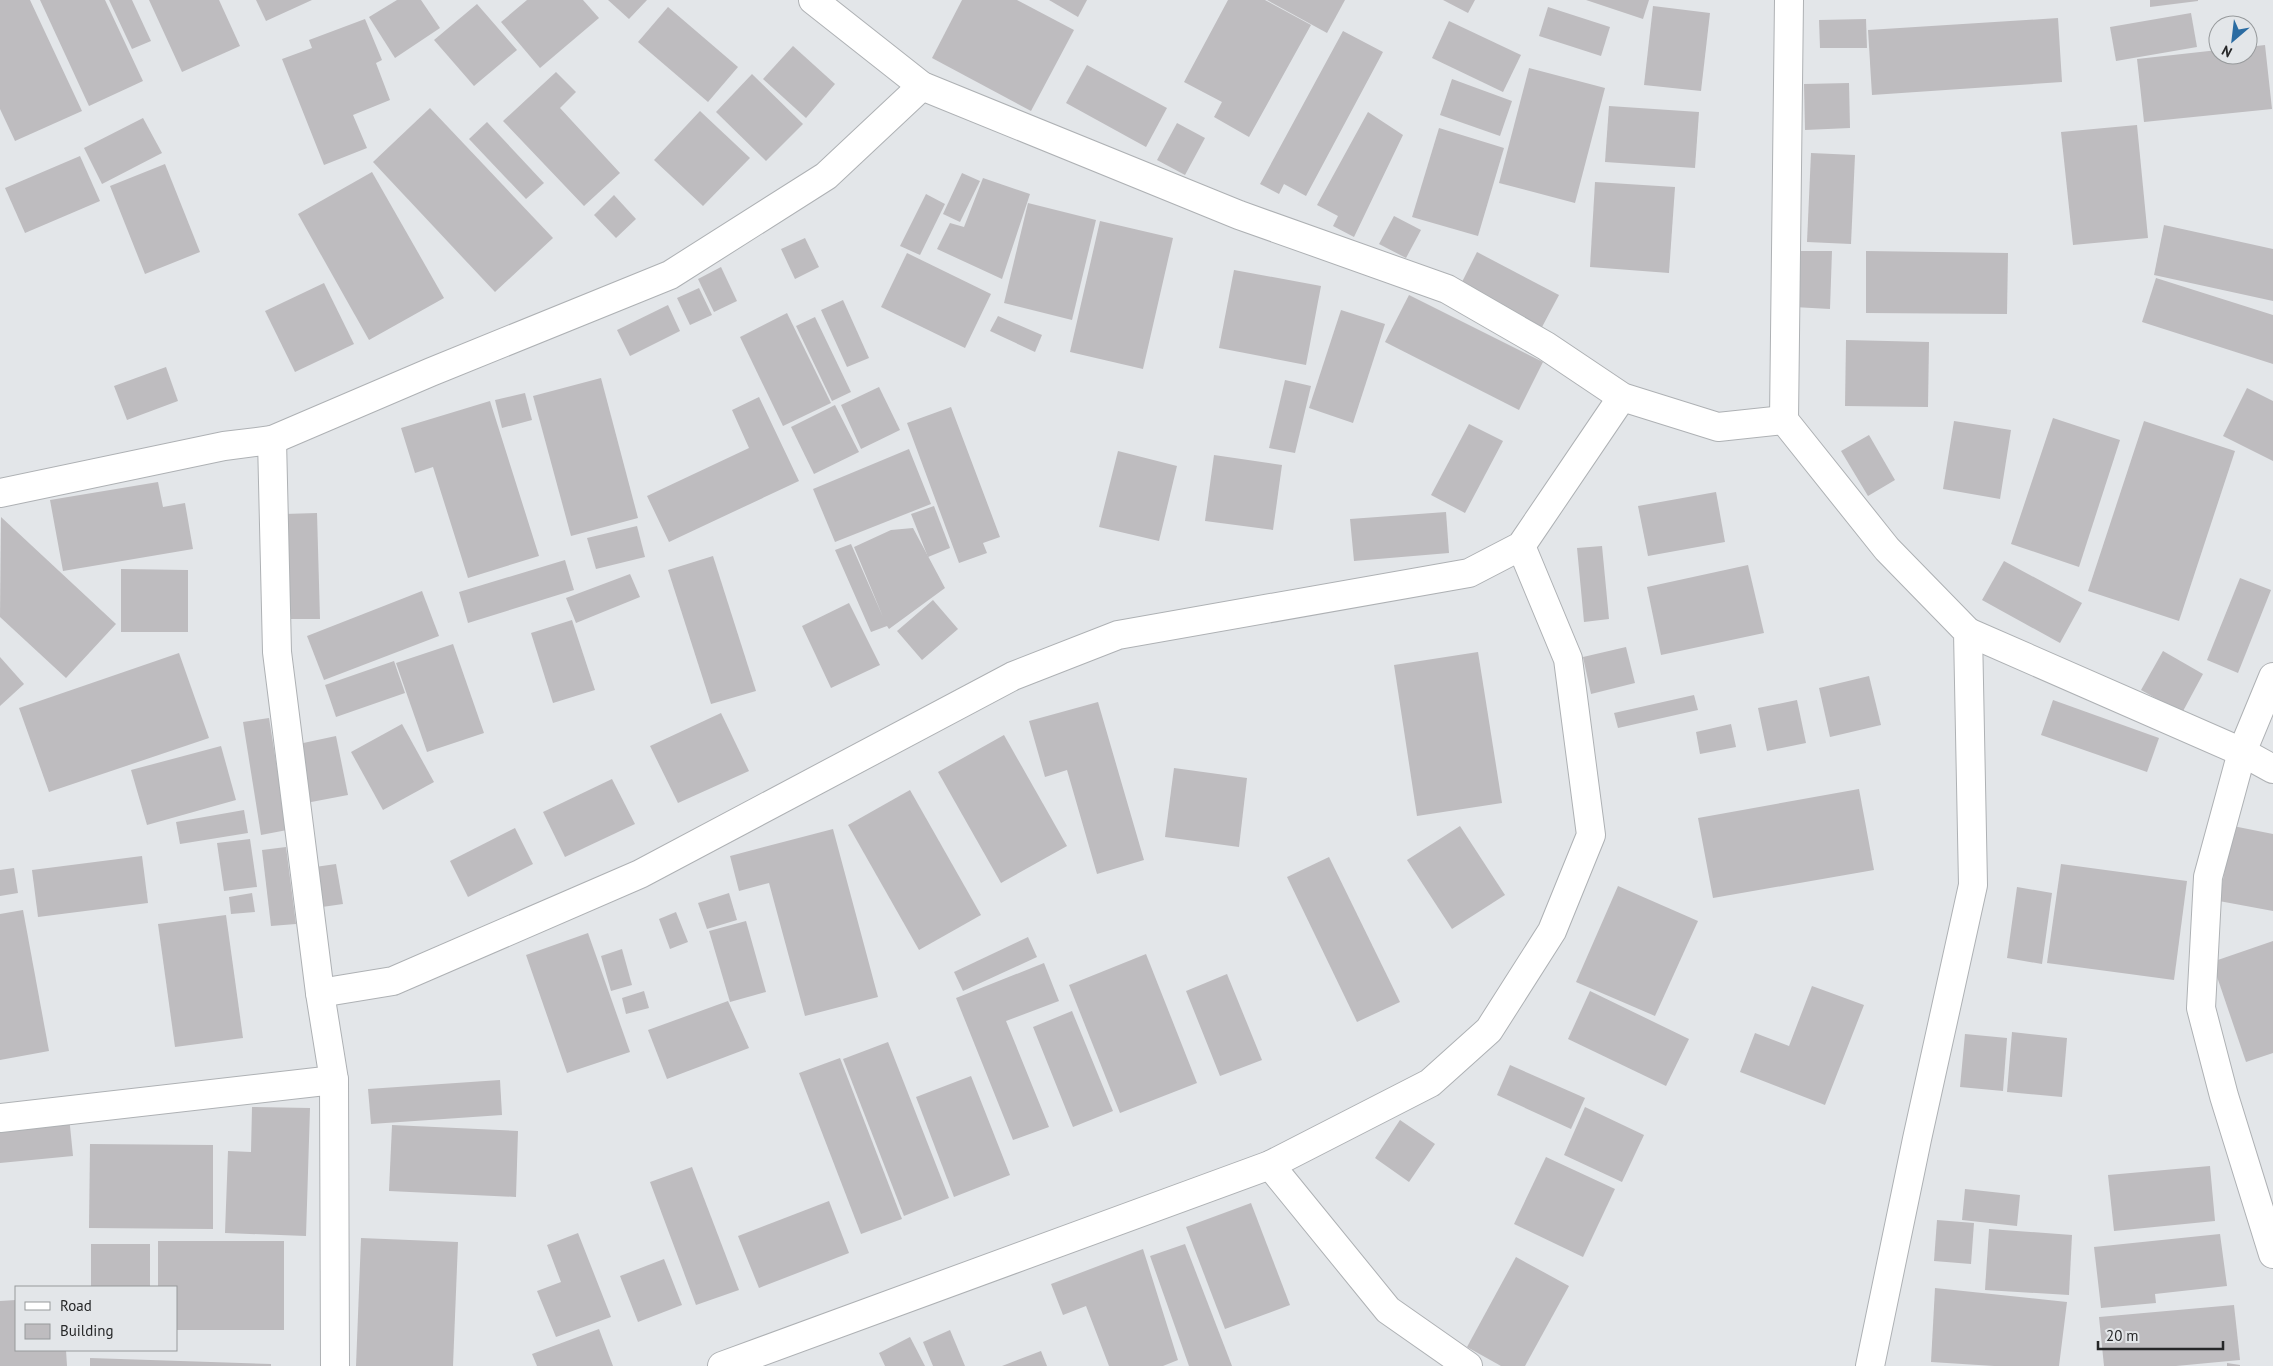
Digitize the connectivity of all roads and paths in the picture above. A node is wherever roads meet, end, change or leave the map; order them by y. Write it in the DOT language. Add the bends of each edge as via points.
graph roads {
  1 [pos="813,0"];
  2 [pos="1789,0"];
  3 [pos="922,86"];
  4 [pos="1622,397"];
  5 [pos="1784,420"];
  6 [pos="272,440"];
  7 [pos="0,494"];
  8 [pos="1521,546"];
  9 [pos="1968,632"];
  10 [pos="2273,677"];
  11 [pos="2242,752"];
  12 [pos="2273,769"];
  13 [pos="320,993"];
  14 [pos="334,1080"];
  15 [pos="0,1118"];
  16 [pos="1270,1165"];
  17 [pos="2273,1254"];
  18 [pos="335,1366"];
  19 [pos="722,1366"];
  20 [pos="1468,1366"];
  21 [pos="1870,1366"];
  1 -- 3 [label="street"];
  2 -- 5 [label="street"];
  3 -- 4 [label="street" via="1239,215 1447,289 1546,346"];
  3 -- 6 [label="street" via="826,176 670,275"];
  4 -- 5 [label="street" via="1718,427"];
  4 -- 8 [label="street"];
  5 -- 9 [label="street" via="1887,549"];
  6 -- 7 [label="street" via="224,446"];
  6 -- 13 [label="street" via="276,652"];
  8 -- 13 [label="street" via="1469,573 1118,635 1013,676 640,874 393,981"];
  8 -- 16 [label="street" via="1568,659 1591,835 1552,931 1489,1030 1430,1082"];
  9 -- 11 [label="street"];
  9 -- 21 [label="street" via="1973,885"];
  10 -- 11 [label="street"];
  11 -- 12 [label="street"];
  11 -- 17 [label="street" via="2208,877 2201,1008 2224,1096"];
  13 -- 14 [label="street"];
  14 -- 15 [label="street"];
  14 -- 18 [label="street"];
  16 -- 19 [label="street"];
  16 -- 20 [label="street" via="1388,1310"];
}
